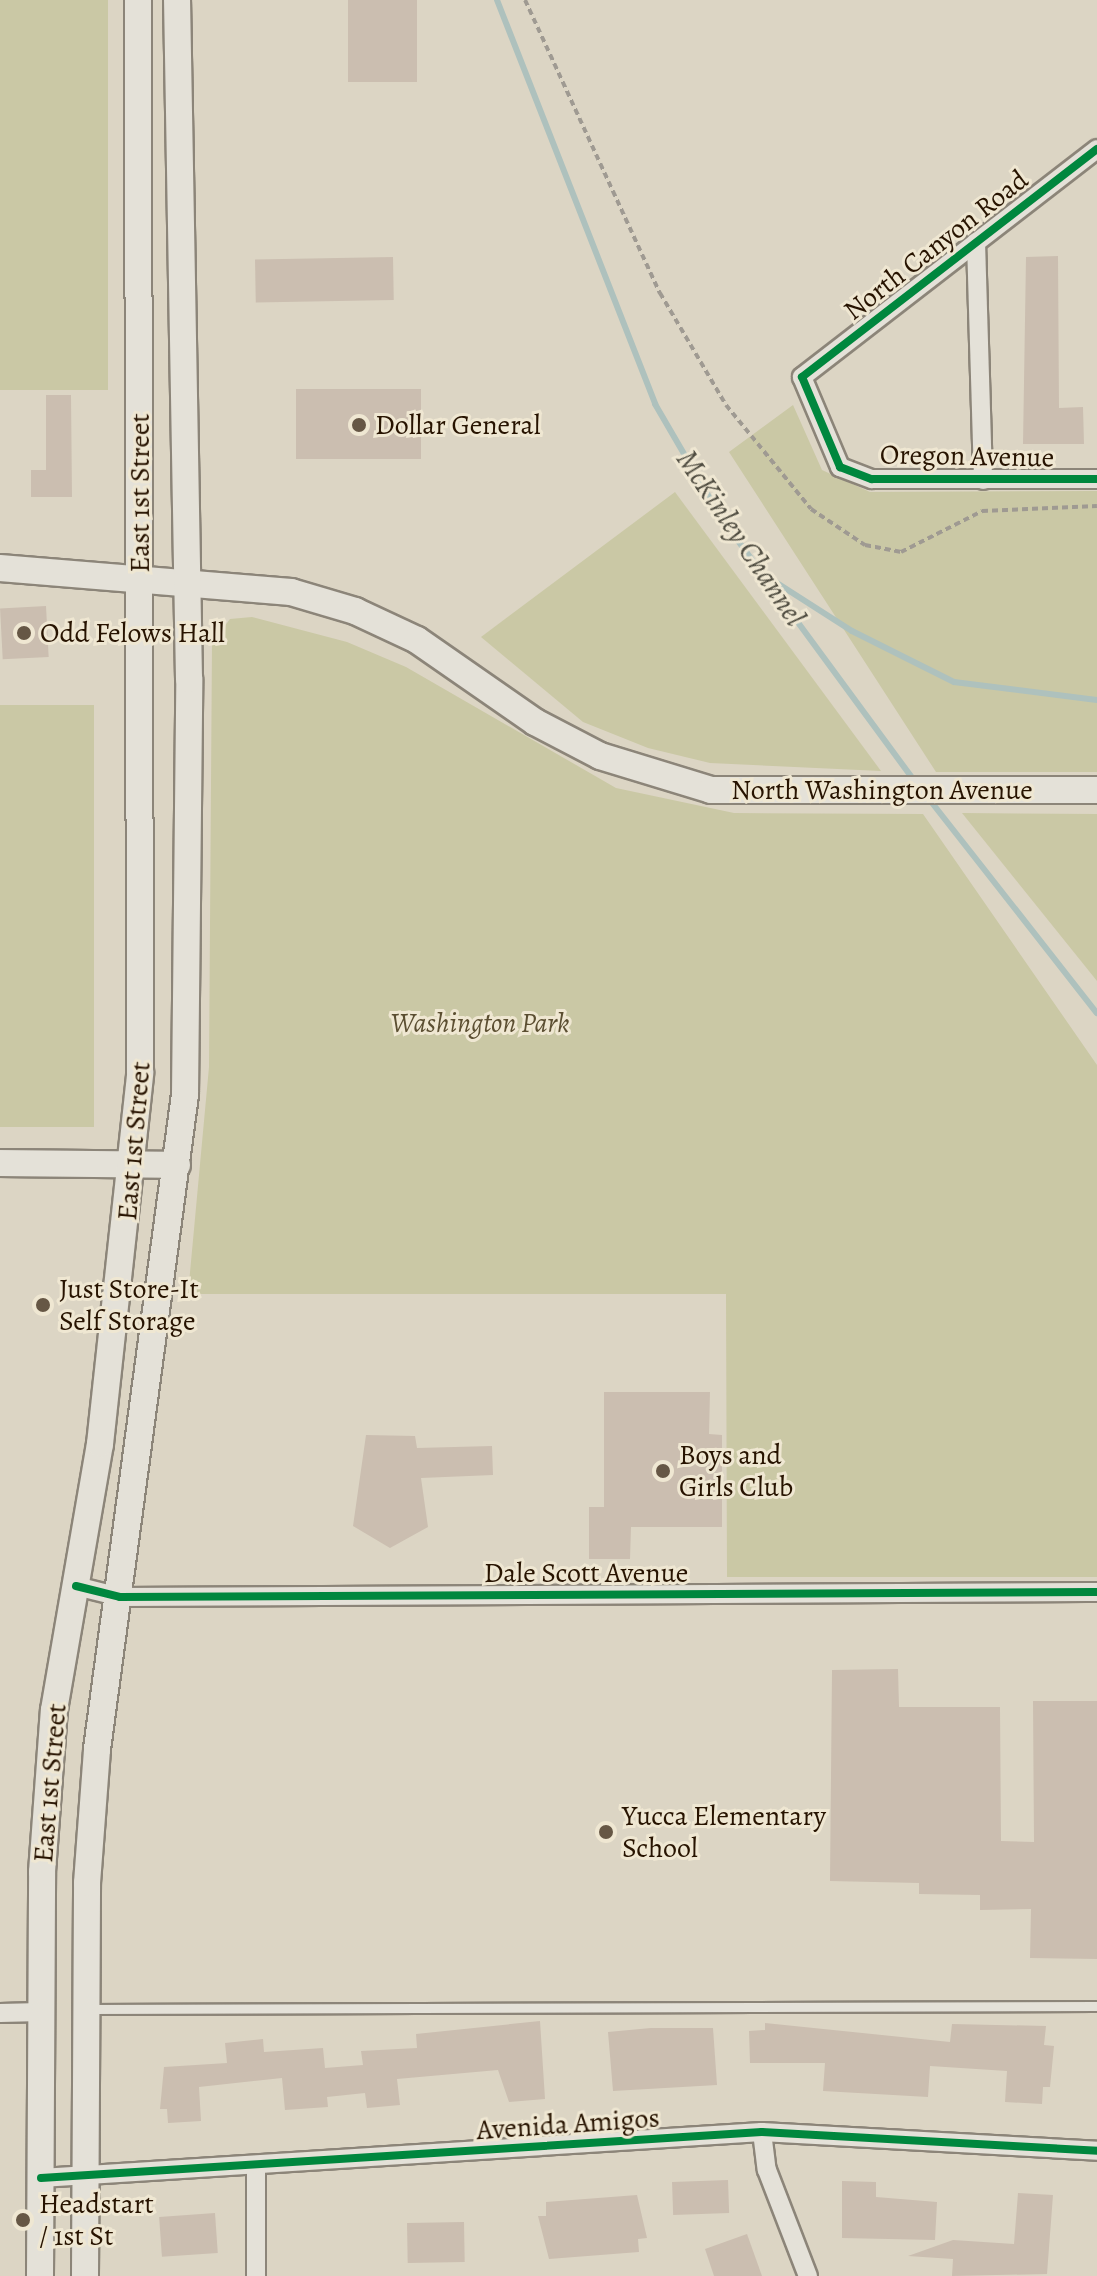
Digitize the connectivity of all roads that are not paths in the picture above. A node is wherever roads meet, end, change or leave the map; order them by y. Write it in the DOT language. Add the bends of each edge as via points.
graph roads {
  1 [pos="138,0"];
  2 [pos="177,0"];
  3 [pos="1097,149"];
  4 [pos="976,242"];
  5 [pos="802,377"];
  6 [pos="1097,479"];
  7 [pos="983,480"];
  8 [pos="0,568"];
  9 [pos="139,579"];
  10 [pos="185,581"];
  11 [pos="1097,790"];
  12 [pos="134,1160"];
  13 [pos="0,1163"];
  14 [pos="177,1165"];
  15 [pos="76,1586"];
  16 [pos="1097,1592"];
  17 [pos="120,1597"];
  18 [pos="1097,2006"];
  19 [pos="86,2009"];
  20 [pos="41,2012"];
  21 [pos="0,2013"];
  22 [pos="762,2132"];
  23 [pos="1097,2151"];
  24 [pos="256,2168"];
  25 [pos="41,2178"];
  26 [pos="87,2180"];
  27 [pos="40,2276"];
  28 [pos="85,2276"];
  29 [pos="256,2276"];
  30 [pos="808,2276"];
  1 -- 9 [label="main road, East 1st Street"];
  2 -- 10 [label="main road, East 1st Street"];
  3 -- 4 [label="street, North Canyon Road"];
  4 -- 5 [label="street, North Canyon Road"];
  4 -- 7 [label="street"];
  5 -- 7 [label="street, Oregon Avenue" via="840,467 872,479"];
  6 -- 7 [label="street, Oregon Avenue"];
  8 -- 9 [label="main road, North Washington Avenue"];
  9 -- 10 [label="main road, North Washington Avenue"];
  9 -- 12 [label="main road, East 1st Street" via="144,995"];
  10 -- 11 [label="main road, North Washington Avenue" via="291,592 355,611 417,640 535,722 656,776 711,790"];
  10 -- 14 [label="main road, East 1st Street" via="188,981"];
  12 -- 13 [label="main road"];
  12 -- 14 [label="main road"];
  12 -- 15 [label="main road, East 1st Street"];
  14 -- 17 [label="main road, East 1st Street"];
  15 -- 17 [label="street, Dale Scott Avenue"];
  15 -- 20 [label="main road, East 1st Street" via="54,1710"];
  16 -- 17 [label="street, Dale Scott Avenue"];
  17 -- 19 [label="main road, East 1st Street" via="97,1749"];
  18 -- 19 [label="lane"];
  19 -- 26 [label="main road, East 1st Street"];
  20 -- 21 [label="street"];
  20 -- 25 [label="main road, East 1st Street"];
  22 -- 23 [label="street, Avenida Amigos"];
  22 -- 24 [label="street, Avenida Amigos"];
  22 -- 30 [label="street" via="767,2170"];
  24 -- 26 [label="street, Avenida Amigos"];
  24 -- 29 [label="street"];
  25 -- 26 [label="street, Avenida Amigos"];
  25 -- 27 [label="main road, East 1st Street"];
  26 -- 28 [label="main road, East 1st Street"];
}
